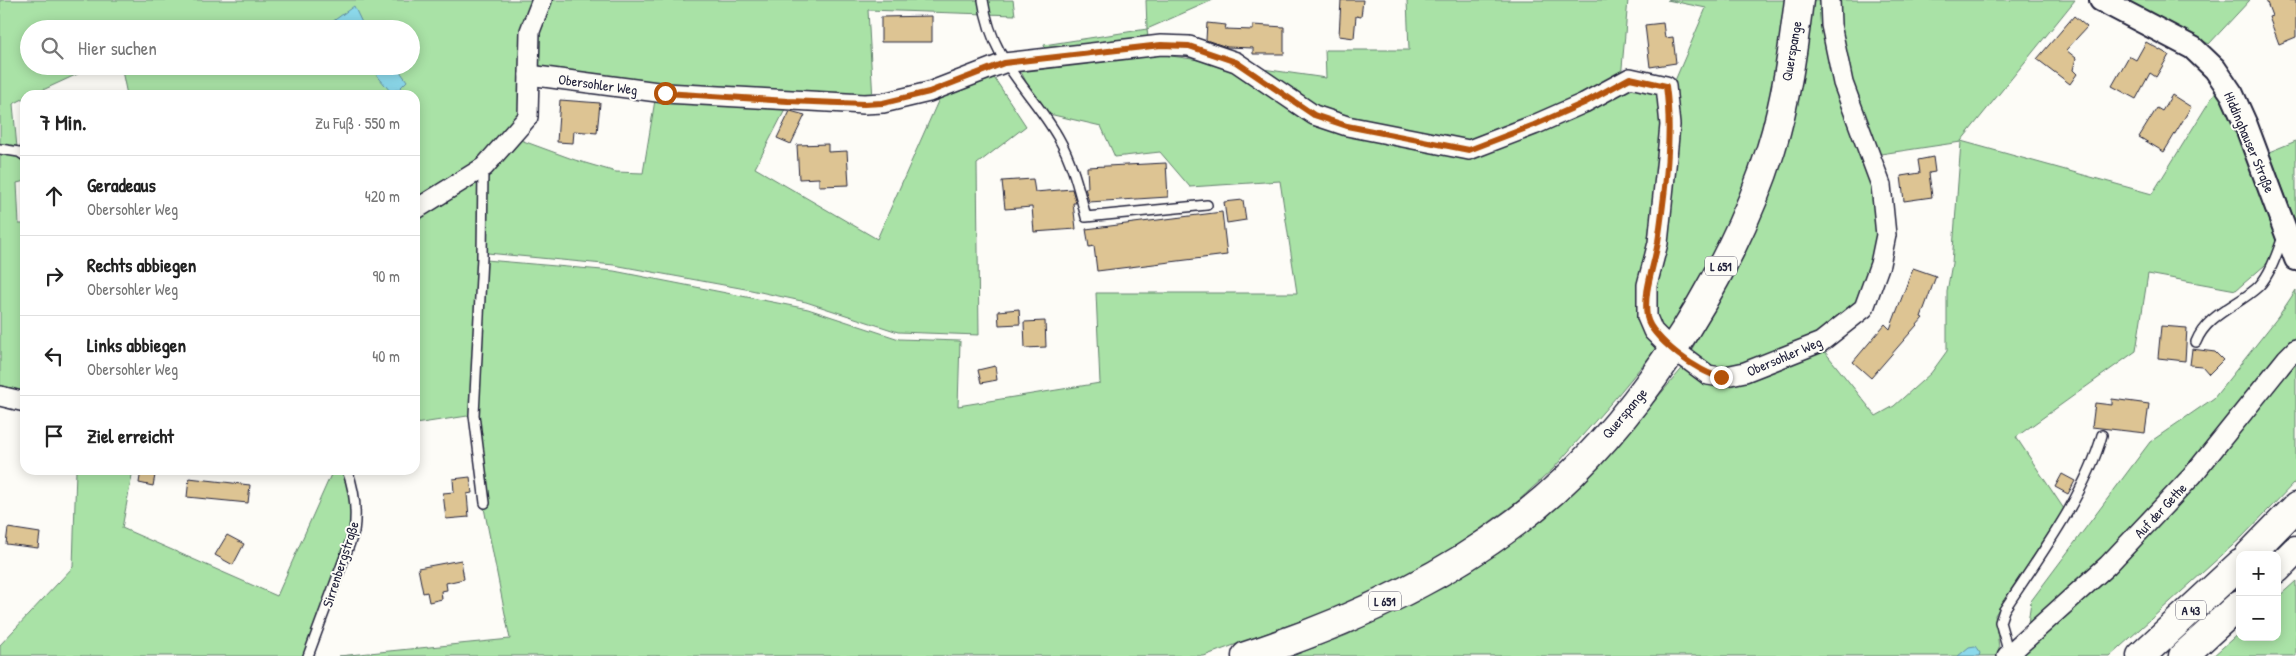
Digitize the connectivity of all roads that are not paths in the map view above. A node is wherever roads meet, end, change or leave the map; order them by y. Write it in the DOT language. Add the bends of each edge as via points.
graph roads {
  1 [pos="542,0"];
  2 [pos="983,0"];
  3 [pos="1799,0"];
  4 [pos="1830,0"];
  5 [pos="2101,0"];
  6 [pos="1004,63"];
  7 [pos="529,75"];
  8 [pos="0,149"];
  9 [pos="20,154"];
  10 [pos="483,167"];
  11 [pos="1207,205"];
  12 [pos="420,207"];
  13 [pos="2287,230"];
  14 [pos="2296,259"];
  15 [pos="2196,342"];
  16 [pos="2296,349"];
  17 [pos="1674,350"];
  18 [pos="0,396"];
  19 [pos="20,401"];
  20 [pos="2102,435"];
  21 [pos="348,475"];
  22 [pos="485,503"];
  23 [pos="2296,507"];
  24 [pos="2296,550"];
  25 [pos="2253,551"];
  26 [pos="2281,565"];
  27 [pos="2236,568"];
  28 [pos="2236,608"];
  29 [pos="2008,655"];
  30 [pos="308,656"];
  31 [pos="1246,656"];
  32 [pos="2141,656"];
  33 [pos="2183,656"];
  1 -- 7 [label="street" via="530,31"];
  2 -- 6 [label="lane" via="986,23"];
  3 -- 17 [label="main road, Querspange / L 651" via="1794,48 1772,146 1761,179 1727,257"];
  4 -- 17 [label="street, Obersohler Weg" via="1831,25 1843,83 1881,185 1886,235 1880,264 1864,308 1821,342 1731,376 1708,375"];
  5 -- 13 [label="street, Hiddinghauser Straße" via="2193,48 2215,69 2232,94"];
  6 -- 7 [label="street, Obersohler Weg" via="929,92 864,104 665,93"];
  6 -- 11 [label="lane" via="1059,138 1070,162 1086,217"];
  6 -- 17 [label="street, Obersohler Weg" via="1161,45 1189,46 1236,62 1314,115 1347,126 1469,150 1543,122 1630,78 1666,86 1670,125 1658,244 1647,285 1647,317 1653,331"];
  7 -- 10 [label="street" via="528,117"];
  8 -- 9 [label="lane"];
  10 -- 12 [label="street"];
  10 -- 22 [label="lane" via="474,415"];
  13 -- 14 [label="street, Hiddinghauser Straße"];
  13 -- 15 [label="lane" via="2266,276 2258,286 2201,330"];
  16 -- 29 [label="street, Auf der Gethe" via="2179,490 2108,565"];
  17 -- 31 [label="main road, Querspange / L 651" via="1628,410 1581,463 1517,522 1410,590 1288,642"];
  18 -- 19 [label="street"];
  20 -- 29 [label="lane" via="2088,473 2072,502 2004,610 2000,622"];
  21 -- 30 [label="lane, Sirrenbergstraße" via="356,512 354,532"];
  23 -- 25 [label="main road"];
  24 -- 26 [label="main road"];
  27 -- 32 [label="main road, A 43"];
  28 -- 33 [label="main road, A 43"];
}
